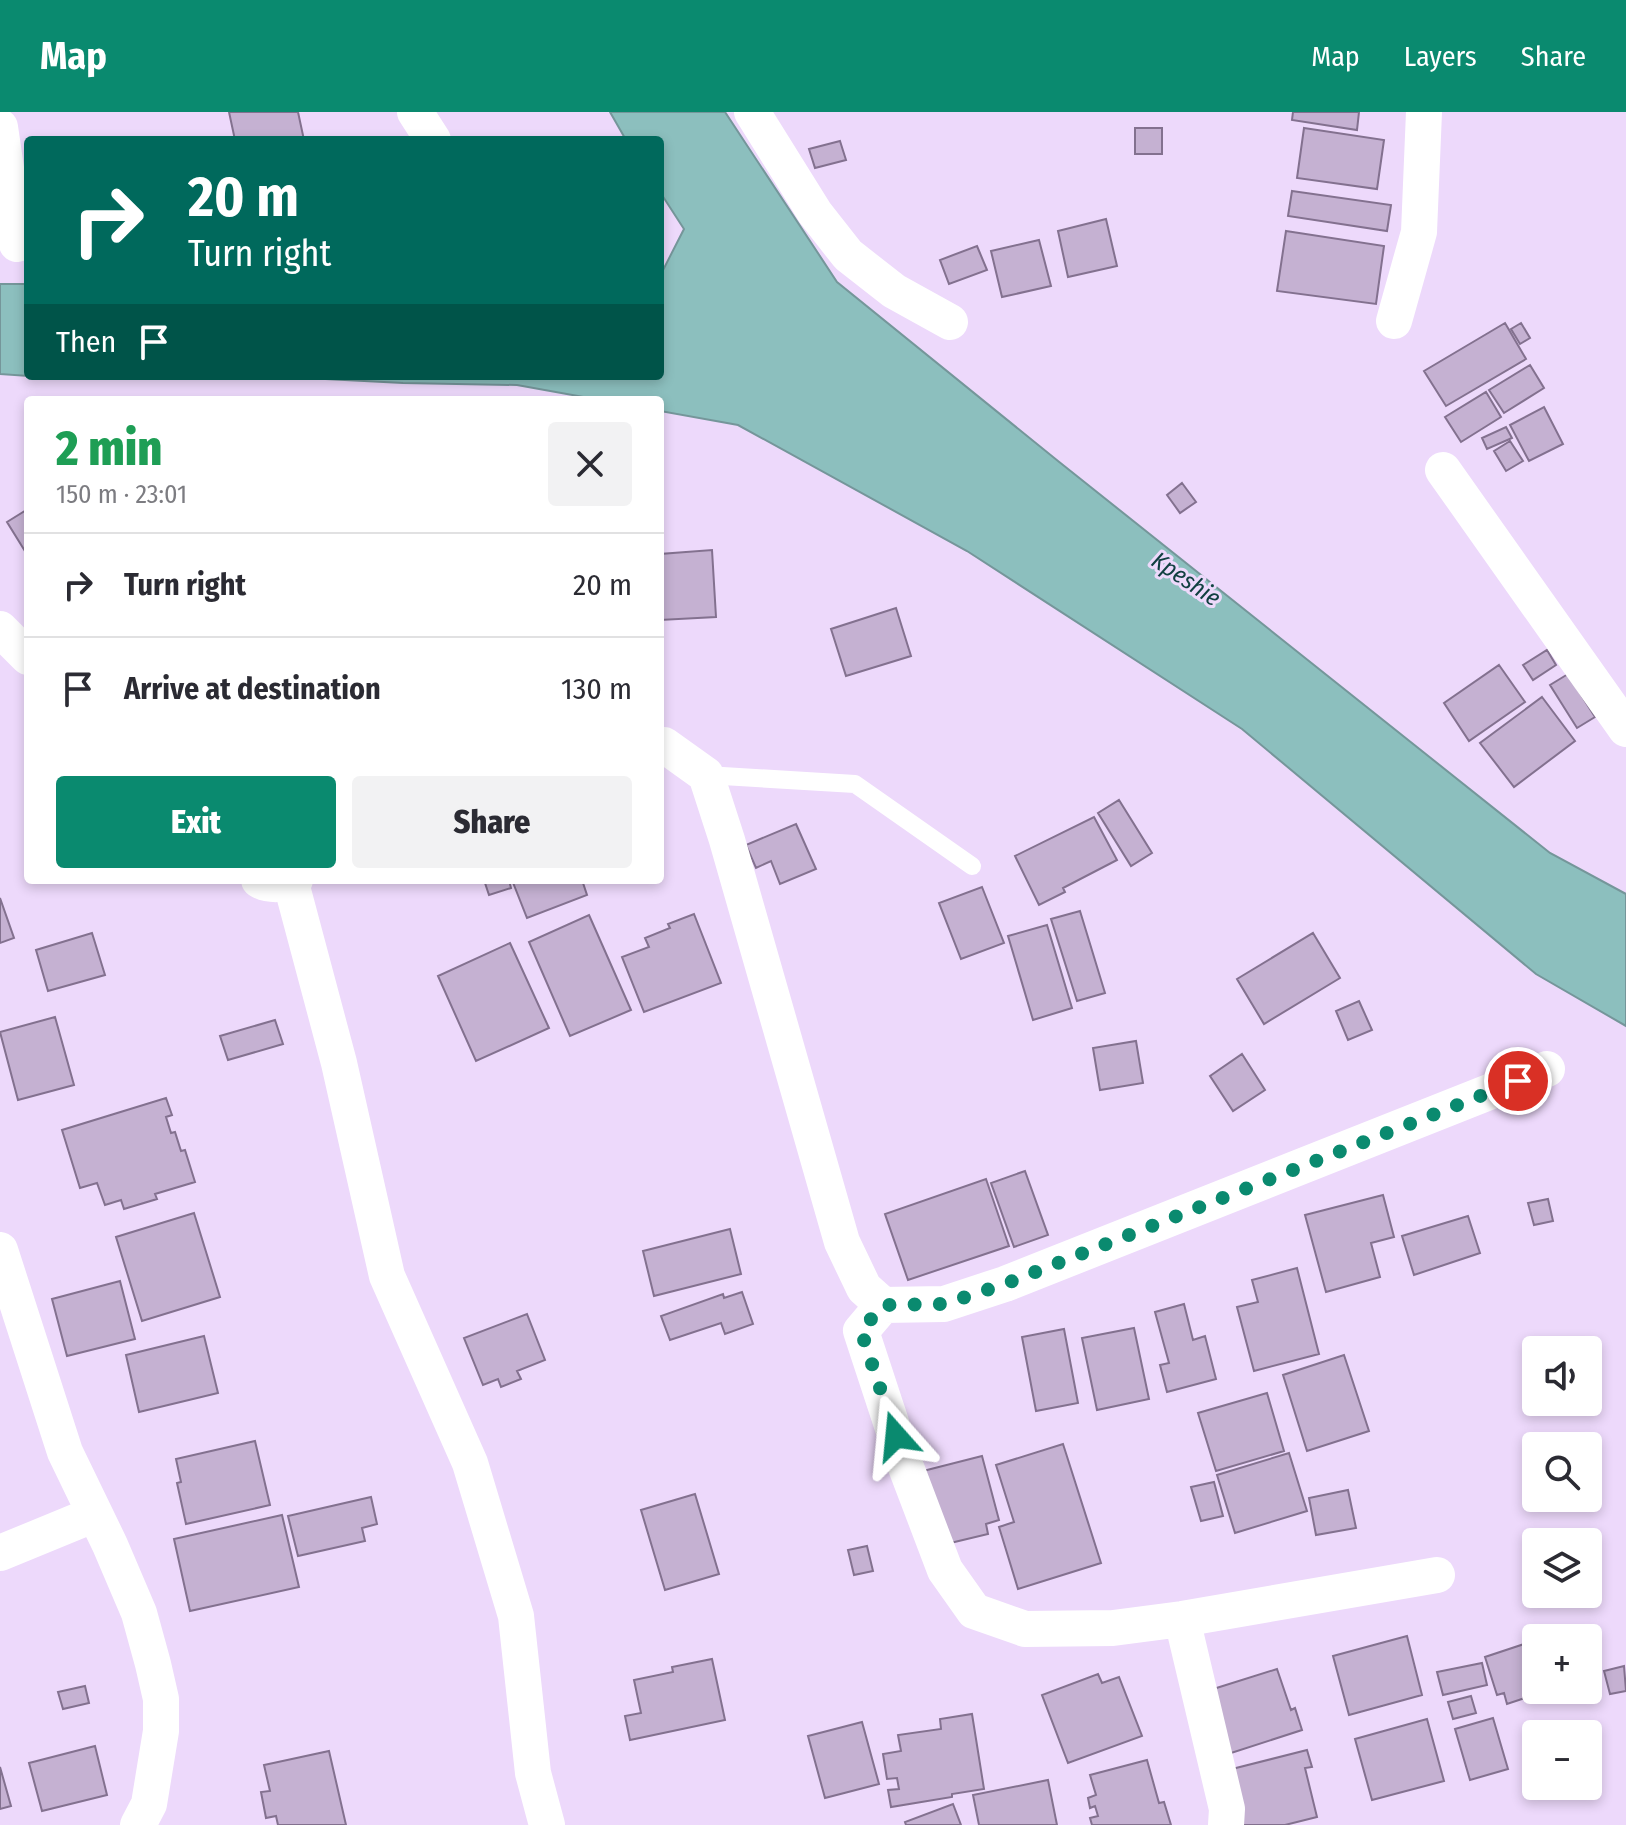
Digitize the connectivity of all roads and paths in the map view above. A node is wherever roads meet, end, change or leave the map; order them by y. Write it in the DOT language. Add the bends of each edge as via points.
graph roads {
  1 [pos="415,112"];
  2 [pos="752,112"];
  3 [pos="1424,112"];
  4 [pos="0,127"];
  5 [pos="430,136"];
  6 [pos="17,244"];
  7 [pos="1394,321"];
  8 [pos="950,322"];
  9 [pos="1443,470"];
  10 [pos="0,629"];
  11 [pos="24,653"];
  12 [pos="1626,729"];
  13 [pos="664,745"];
  14 [pos="706,775"];
  15 [pos="972,866"];
  16 [pos="283,884"];
  17 [pos="1547,1069"];
  18 [pos="0,1250"];
  19 [pos="883,1305"];
  20 [pos="95,1514"];
  21 [pos="0,1553"];
  22 [pos="1437,1575"];
  23 [pos="1182,1619"];
  24 [pos="138,1825"];
  25 [pos="547,1825"];
  26 [pos="1226,1825"];
  1 -- 5 [label="street"];
  2 -- 8 [label="street" via="848,255 894,291"];
  3 -- 7 [label="street" via="1419,232"];
  4 -- 6 [label="street"];
  9 -- 12 [label="street"];
  10 -- 11 [label="street"];
  13 -- 14 [label="street"];
  14 -- 15 [label="lane" via="855,784"];
  14 -- 19 [label="street" via="842,1242 864,1288"];
  16 -- 25 [label="street" via="339,1063 387,1276 470,1463 516,1616 533,1773"];
  17 -- 19 [label="street" via="1005,1284 944,1304"];
  18 -- 20 [label="street" via="65,1452"];
  19 -- 23 [label="street" via="861,1331 945,1570 974,1611 1025,1629 1113,1628"];
  20 -- 21 [label="street"];
  20 -- 24 [label="street" via="139,1613 161,1699 149,1804"];
  22 -- 23 [label="street"];
  23 -- 26 [label="street" via="1227,1809"];
}
